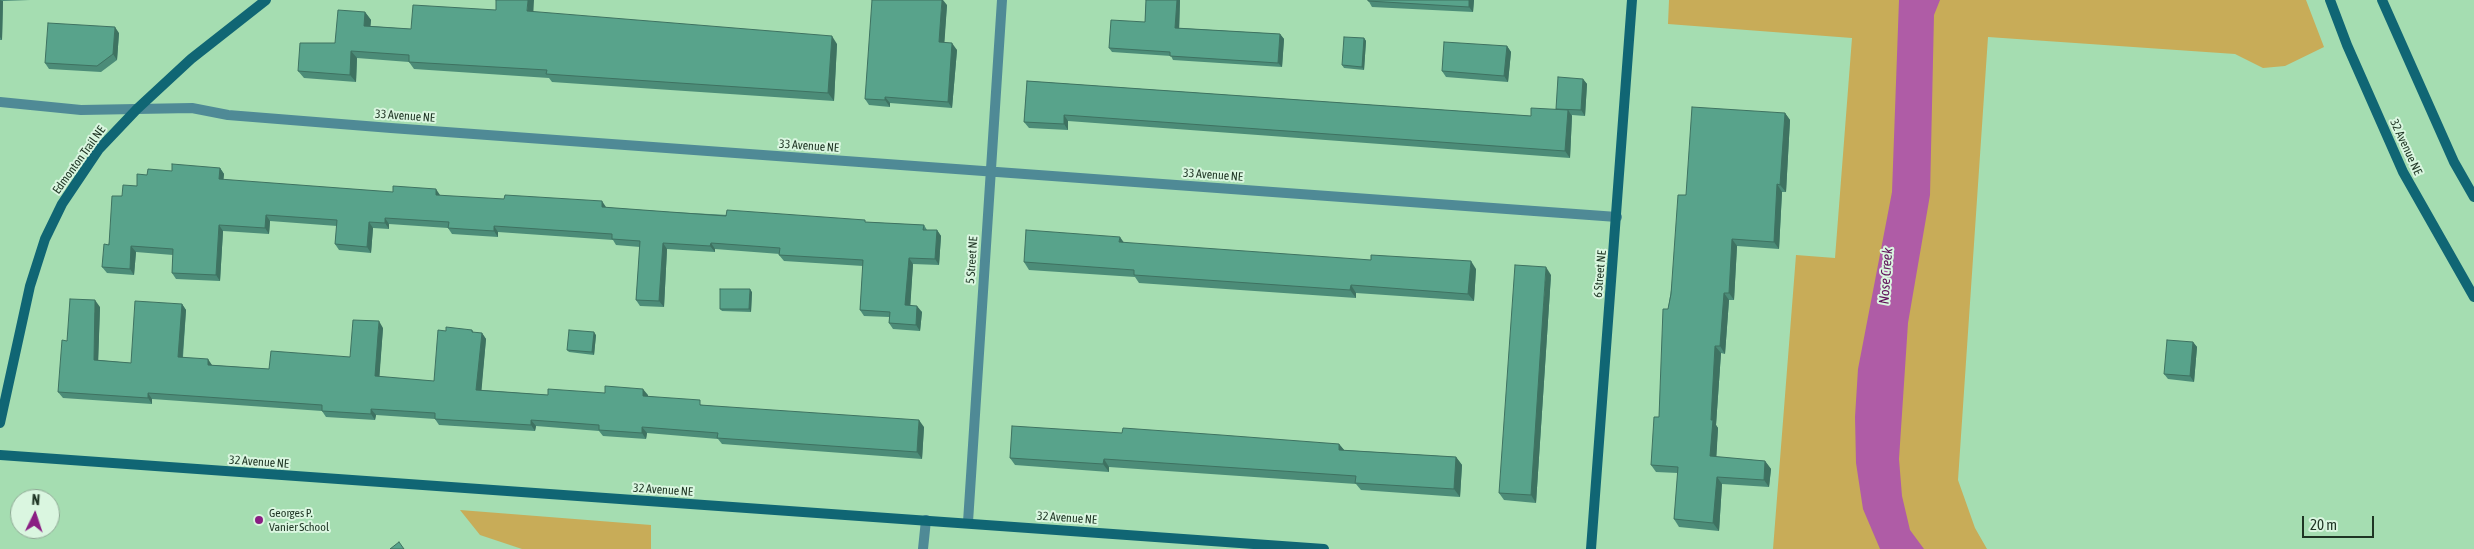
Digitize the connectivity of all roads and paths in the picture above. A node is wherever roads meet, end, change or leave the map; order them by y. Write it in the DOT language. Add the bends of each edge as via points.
graph roads {
  1 [pos="266,0"];
  2 [pos="1002,0"];
  3 [pos="1632,0"];
  4 [pos="2330,0"];
  5 [pos="2382,0"];
  6 [pos="0,102"];
  7 [pos="136,109"];
  8 [pos="991,172"];
  9 [pos="2474,197"];
  10 [pos="1617,217"];
  11 [pos="2474,298"];
  12 [pos="0,423"];
  13 [pos="0,455"];
  14 [pos="926,520"];
  15 [pos="968,522"];
  16 [pos="923,549"];
  17 [pos="1324,549"];
  18 [pos="1591,549"];
  1 -- 7 [label="street, Edmonton Trail NE" via="191,59"];
  2 -- 8 [label="street, 5 Street NE"];
  3 -- 10 [label="street, 6 Street NE"];
  4 -- 11 [label="street, 32 Avenue NE" via="2403,172"];
  5 -- 9 [label="street" via="2454,162"];
  6 -- 7 [label="street, 33 Avenue NE" via="81,110"];
  7 -- 8 [label="street, 33 Avenue NE" via="192,108 228,115"];
  7 -- 12 [label="street, Edmonton Trail NE" via="83,171 45,238 28,294"];
  8 -- 10 [label="street, 33 Avenue NE"];
  8 -- 15 [label="street, 5 Street NE"];
  10 -- 18 [label="street, 6 Street NE"];
  13 -- 14 [label="street, 32 Avenue NE"];
  14 -- 15 [label="street, 32 Avenue NE"];
  14 -- 16 [label="street"];
  15 -- 17 [label="street, 32 Avenue NE"];
}
